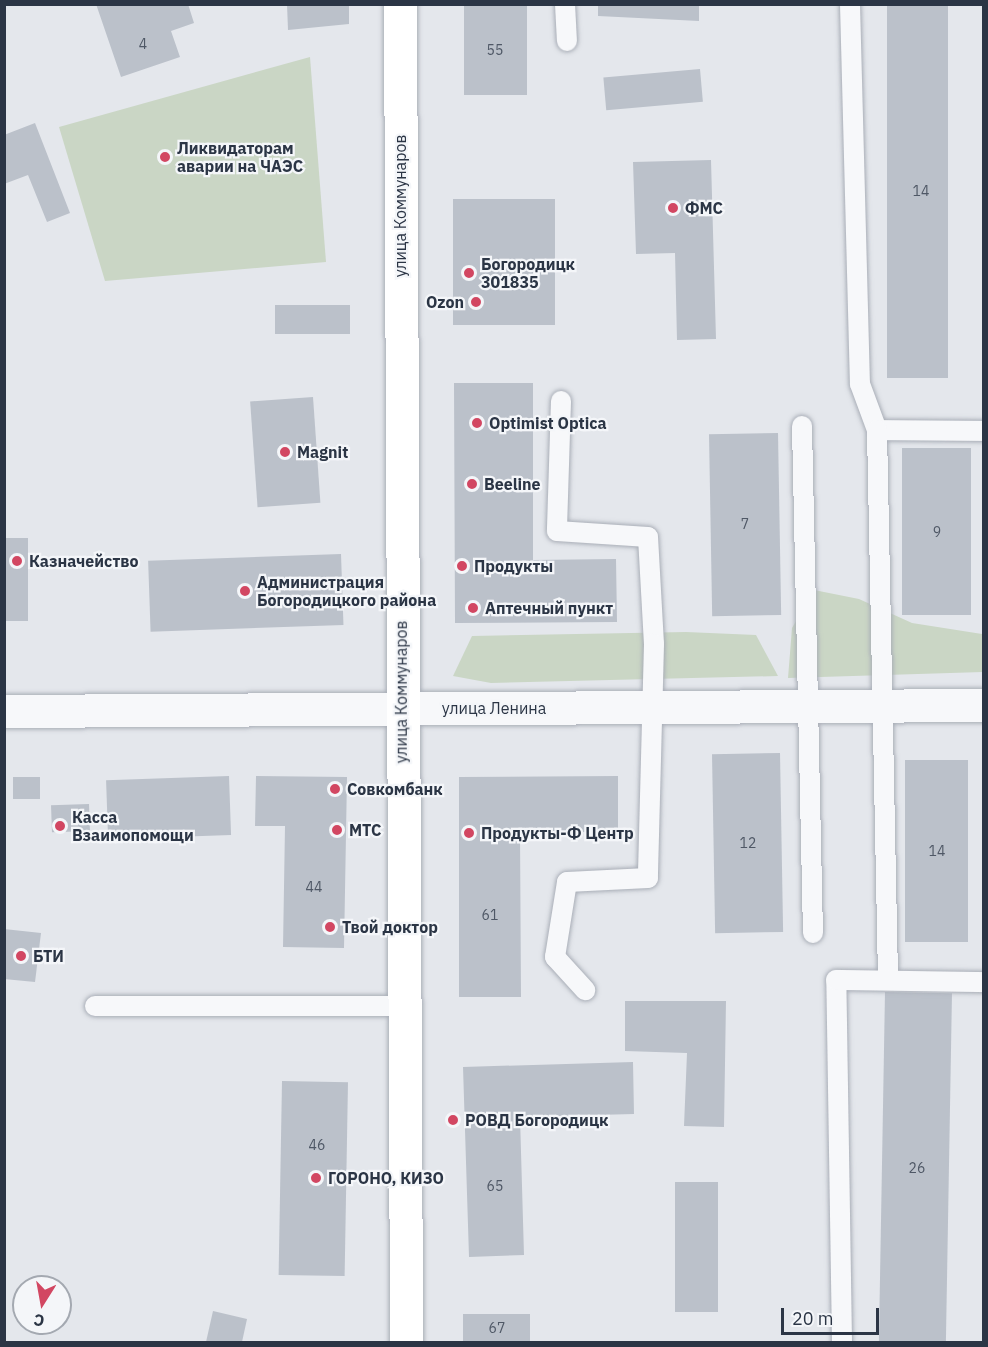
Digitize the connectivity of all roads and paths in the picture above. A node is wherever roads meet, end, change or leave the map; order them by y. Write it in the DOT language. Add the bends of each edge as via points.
graph roads {
  1 [pos="400,4"];
  2 [pos="565,4"];
  3 [pos="850,4"];
  4 [pos="567,41"];
  5 [pos="561,401"];
  6 [pos="802,426"];
  7 [pos="877,430"];
  8 [pos="984,431"];
  9 [pos="984,705"];
  10 [pos="807,706"];
  11 [pos="881,706"];
  12 [pos="654,707"];
  13 [pos="401,709"];
  14 [pos="4,711"];
  15 [pos="813,933"];
  16 [pos="888,979"];
  17 [pos="984,982"];
  18 [pos="585,990"];
  19 [pos="94,1006"];
  20 [pos="404,1006"];
  21 [pos="406,1342"];
  22 [pos="842,1342"];
  1 -- 13 [label="main road, улица Коммунаров"];
  2 -- 4 [label="lane"];
  3 -- 7 [label="lane" via="860,384"];
  5 -- 12 [label="lane" via="556,531 648,537"];
  6 -- 10 [label="lane"];
  7 -- 8 [label="lane"];
  7 -- 11 [label="lane"];
  9 -- 11 [label="street, улица Ленина"];
  10 -- 11 [label="street, улица Ленина"];
  10 -- 12 [label="street, улица Ленина"];
  10 -- 15 [label="lane"];
  11 -- 16 [label="lane"];
  12 -- 13 [label="street, улица Ленина"];
  12 -- 18 [label="lane" via="648,878 567,882 555,957"];
  13 -- 14 [label="street, улица Ленина"];
  13 -- 20 [label="main road, улица Коммунаров"];
  16 -- 17 [label="lane"];
  16 -- 22 [label="lane" via="836,980"];
  19 -- 20 [label="lane"];
  20 -- 21 [label="main road, улица Коммунаров"];
}
